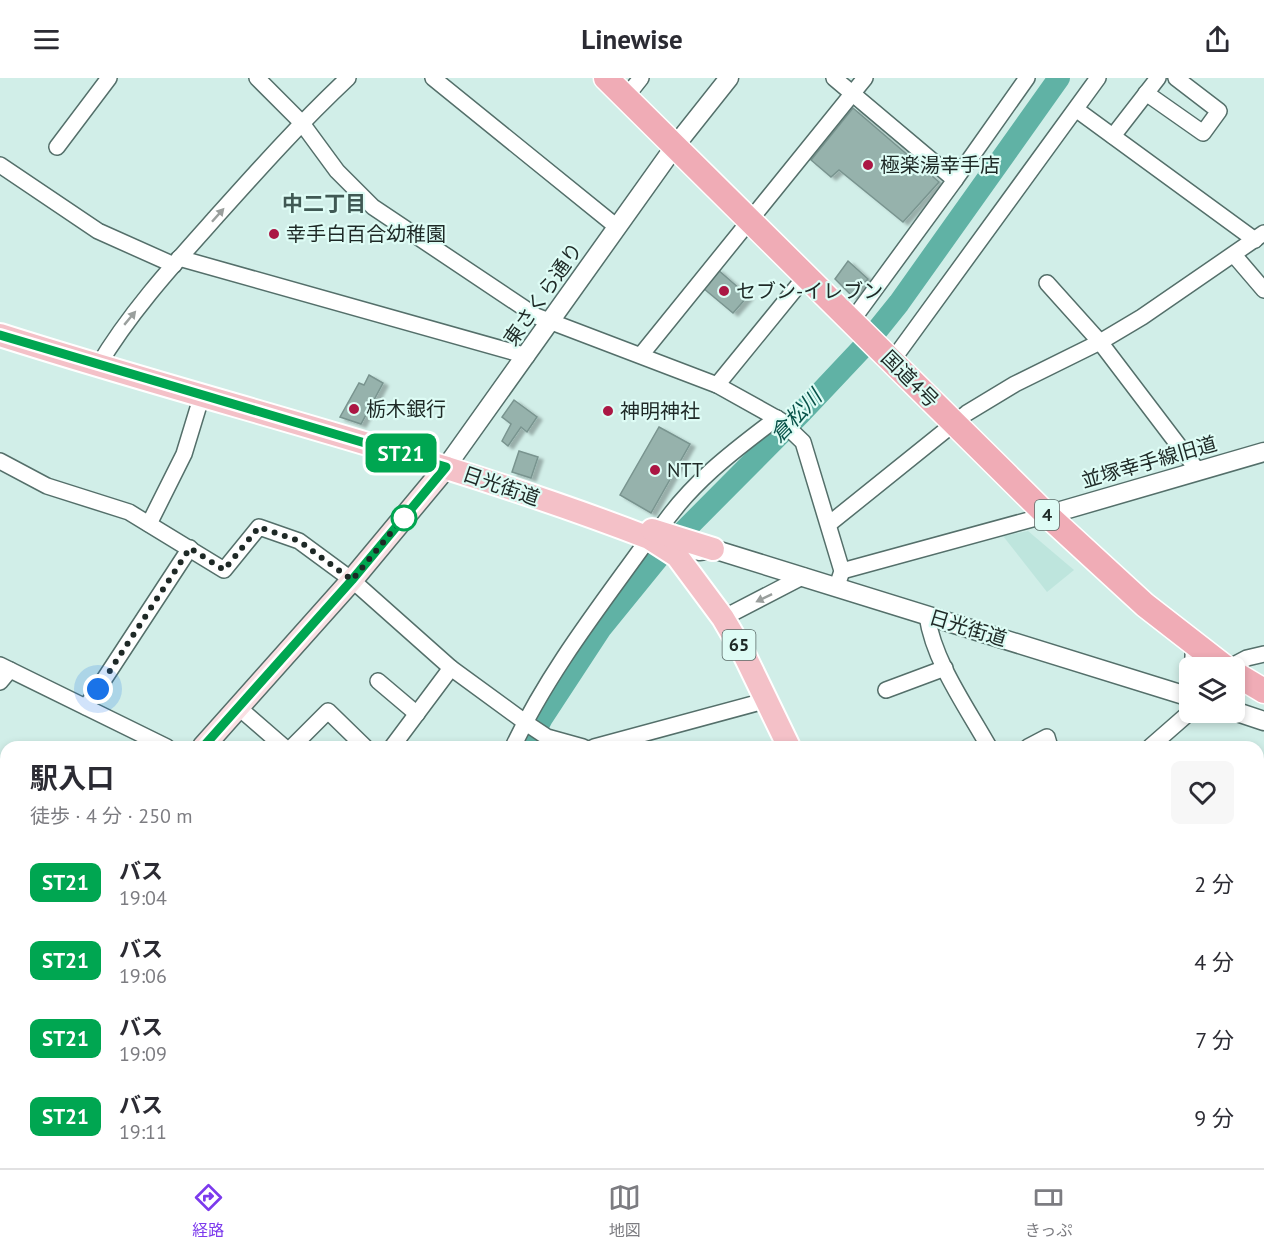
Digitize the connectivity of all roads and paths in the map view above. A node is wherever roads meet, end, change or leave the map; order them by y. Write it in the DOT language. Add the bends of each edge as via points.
graph roads {
  1 [pos="109,78"];
  2 [pos="257,78"];
  3 [pos="348,78"];
  4 [pos="433,78"];
  5 [pos="606,78"];
  6 [pos="641,78"];
  7 [pos="729,78"];
  8 [pos="834,78"];
  9 [pos="865,78"];
  10 [pos="1027,78"];
  11 [pos="1098,78"];
  12 [pos="1158,78"];
  13 [pos="1176,78"];
  14 [pos="853,93"];
  15 [pos="1146,93"];
  16 [pos="626,97"];
  17 [pos="1077,110"];
  18 [pos="301,122"];
  19 [pos="1113,136"];
  20 [pos="675,146"];
  21 [pos="57,147"];
  22 [pos="0,165"];
  23 [pos="955,180"];
  24 [pos="748,220"];
  25 [pos="617,227"];
  26 [pos="1261,237"];
  27 [pos="1234,255"];
  28 [pos="177,261"];
  29 [pos="805,277"];
  30 [pos="1047,283"];
  31 [pos="1264,290"];
  32 [pos="551,322"];
  33 [pos="855,326"];
  34 [pos="0,335"];
  35 [pos="1100,342"];
  36 [pos="641,355"];
  37 [pos="886,355"];
  38 [pos="527,356"];
  39 [pos="98,366"];
  40 [pos="717,386"];
  41 [pos="202,395"];
  42 [pos="779,419"];
  43 [pos="954,423"];
  44 [pos="1264,452"];
  45 [pos="0,461"];
  46 [pos="446,467"];
  47 [pos="1198,471"];
  48 [pos="1047,515"];
  49 [pos="149,524"];
  50 [pos="829,524"];
  51 [pos="665,542"];
  52 [pos="190,548"];
  53 [pos="713,549"];
  54 [pos="804,576"];
  55 [pos="840,579"];
  56 [pos="352,580"];
  57 [pos="927,616"];
  58 [pos="723,618"];
  59 [pos="1264,654"];
  60 [pos="1195,656"];
  61 [pos="1245,659"];
  62 [pos="451,668"];
  63 [pos="945,668"];
  64 [pos="3,672"];
  65 [pos="378,681"];
  66 [pos="1179,688"];
  67 [pos="886,690"];
  68 [pos="1167,690"];
  69 [pos="1179,694"];
  70 [pos="768,700"];
  71 [pos="86,707"];
  72 [pos="238,707"];
  73 [pos="417,714"];
  74 [pos="1245,715"];
  75 [pos="1264,721"];
  76 [pos="1179,722"];
  77 [pos="527,724"];
  78 [pos="155,741"];
  79 [pos="208,741"];
  80 [pos="277,741"];
  81 [pos="298,741"];
  82 [pos="359,741"];
  83 [pos="397,741"];
  84 [pos="517,741"];
  85 [pos="556,741"];
  86 [pos="615,741"];
  87 [pos="786,741"];
  88 [pos="986,741"];
  89 [pos="1157,741"];
  1 -- 21 [label="street"];
  2 -- 18 [label="street"];
  3 -- 18 [label="street"];
  4 -- 25 [label="street"];
  5 -- 16 [label="highway, 国道4号 / 4"];
  6 -- 16 [label="street"];
  7 -- 20 [label="street, 東さくら通り"];
  8 -- 14 [label="street"];
  9 -- 14 [label="street"];
  10 -- 23 [label="street"];
  11 -- 17 [label="street"];
  12 -- 15 [label="street"];
  13 -- 15 [label="street" via="1219,111 1203,134"];
  14 -- 23 [label="street"];
  14 -- 24 [label="street"];
  15 -- 19 [label="street"];
  16 -- 20 [label="highway, 国道4号 / 4"];
  17 -- 19 [label="street"];
  17 -- 37 [label="street"];
  28 -- 18 [label="street, one-way"];
  18 -- 32 [label="street" via="337,171 373,207 536,316"];
  19 -- 26 [label="street"];
  20 -- 24 [label="highway, 国道4号 / 4"];
  20 -- 25 [label="street, 東さくら通り"];
  22 -- 28 [label="street" via="99,231"];
  23 -- 33 [label="street"];
  24 -- 29 [label="highway, 国道4号 / 4"];
  24 -- 36 [label="street"];
  25 -- 32 [label="street, 東さくら通り"];
  26 -- 27 [label="street"];
  27 -- 31 [label="street"];
  27 -- 35 [label="street"];
  28 -- 38 [label="street"];
  39 -- 28 [label="street, one-way" via="120,330"];
  29 -- 33 [label="highway, 国道4号 / 4"];
  29 -- 40 [label="street"];
  30 -- 35 [label="street"];
  32 -- 36 [label="street"];
  32 -- 38 [label="street, 東さくら通り"];
  33 -- 37 [label="highway, 国道4号 / 4"];
  34 -- 39 [label="main road, 日光街道"];
  35 -- 43 [label="street" via="1015,384"];
  35 -- 47 [label="street"];
  36 -- 40 [label="street"];
  37 -- 43 [label="highway, 国道4号 / 4"];
  38 -- 46 [label="street, 東さくら通り"];
  39 -- 41 [label="main road, 日光街道"];
  40 -- 42 [label="street"];
  41 -- 46 [label="main road, 日光街道"];
  41 -- 49 [label="street" via="183,454"];
  42 -- 50 [label="street" via="803,442"];
  42 -- 51 [label="street" via="699,481"];
  43 -- 48 [label="highway, 国道4号 / 4"];
  43 -- 50 [label="street"];
  44 -- 47 [label="street, 並塚幸手線旧道"];
  45 -- 49 [label="street" via="47,486 129,512"];
  46 -- 51 [label="main road, 日光街道"];
  46 -- 56 [label="main road"];
  47 -- 48 [label="street, 並塚幸手線旧道"];
  48 -- 55 [label="street"];
  48 -- 60 [label="highway, 国道4号 / 4"];
  49 -- 52 [label="street"];
  50 -- 55 [label="street"];
  51 -- 53 [label="main road, 日光街道"];
  51 -- 58 [label="main road, 65"];
  51 -- 77 [label="street" via="558,669"];
  52 -- 56 [label="street" via="224,570 259,527 299,541"];
  52 -- 71 [label="street"];
  53 -- 54 [label="street, 日光街道"];
  54 -- 55 [label="street, 日光街道"];
  54 -- 58 [label="street, one-way"];
  55 -- 57 [label="street, 日光街道"];
  56 -- 62 [label="street"];
  56 -- 72 [label="main road"];
  57 -- 63 [label="street"];
  57 -- 68 [label="street, 日光街道"];
  58 -- 70 [label="main road, 65"];
  59 -- 61 [label="street"];
  62 -- 73 [label="street"];
  62 -- 77 [label="street"];
  63 -- 67 [label="street"];
  63 -- 88 [label="street"];
  64 -- 71 [label="street"];
  65 -- 73 [label="street"];
  66 -- 68 [label="street"];
  68 -- 69 [label="street, 日光街道"];
  70 -- 86 [label="street"];
  70 -- 87 [label="main road, 65"];
  71 -- 78 [label="street"];
  72 -- 79 [label="main road"];
  72 -- 80 [label="street"];
  73 -- 83 [label="street"];
  74 -- 75 [label="street"];
  76 -- 89 [label="street"];
  77 -- 84 [label="street"];
  77 -- 85 [label="street"];
  81 -- 82 [label="street" via="328,711"];
}
